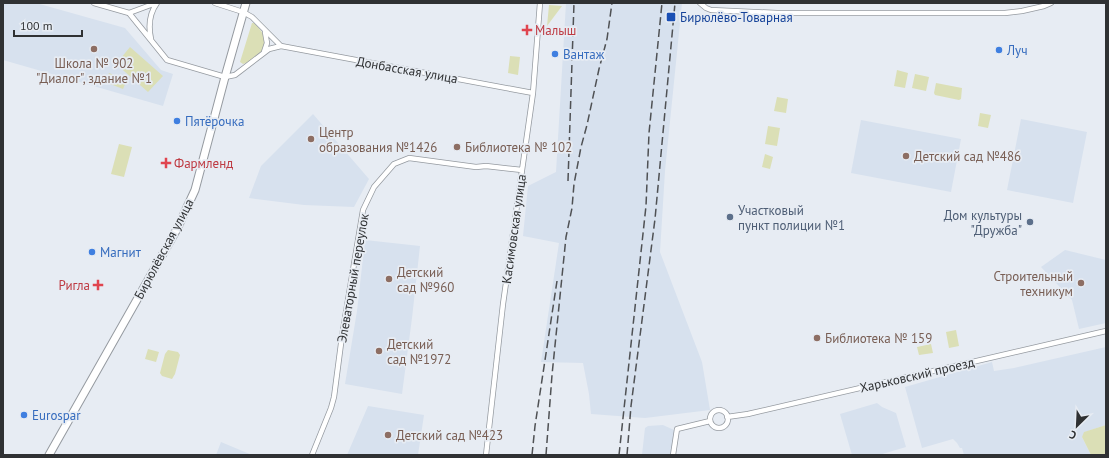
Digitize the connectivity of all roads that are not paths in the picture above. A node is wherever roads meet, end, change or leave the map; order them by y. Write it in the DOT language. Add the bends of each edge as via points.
graph roads {
  1 [pos="94,3"];
  2 [pos="157,3"];
  3 [pos="215,3"];
  4 [pos="246,3"];
  5 [pos="540,3"];
  6 [pos="700,3"];
  7 [pos="1051,3"];
  8 [pos="243,12"];
  9 [pos="129,13"];
  10 [pos="263,28"];
  11 [pos="152,42"];
  12 [pos="281,46"];
  13 [pos="260,56"];
  14 [pos="225,78"];
  15 [pos="533,93"];
  16 [pos="522,170"];
  17 [pos="1106,331"];
  18 [pos="727,417"];
  19 [pos="710,421"];
  20 [pos="49,455"];
  21 [pos="312,455"];
  22 [pos="486,455"];
  23 [pos="673,455"];
  1 -- 9 [label="street"];
  2 -- 9 [label="street"];
  2 -- 11 [label="street" via="149,19"];
  3 -- 8 [label="street"];
  4 -- 8 [label="street, Бирюлёвская улица"];
  5 -- 15 [label="street, Касимовская улица"];
  6 -- 7 [label="street" via="710,10 777,13 1005,13 1030,10"];
  8 -- 10 [label="street"];
  8 -- 14 [label="street, Бирюлёвская улица"];
  9 -- 11 [label="street"];
  10 -- 12 [label="street"];
  10 -- 13 [label="street" via="267,43"];
  11 -- 14 [label="street" via="167,60"];
  12 -- 13 [label="street" via="273,47"];
  12 -- 15 [label="street, Донбасская улица"];
  13 -- 14 [label="street" via="235,76"];
  14 -- 20 [label="street, Бирюлёвская улица" via="191,199"];
  15 -- 16 [label="street, Касимовская улица"];
  16 -- 21 [label="street, Элеваторный переулок" via="409,158 394,164 378,180 363,210 334,397"];
  16 -- 22 [label="street, Касимовская улица" via="503,304"];
  17 -- 18 [label="street, Харьковский проезд"];
  18 -- 19 [label="street" via="725,413 717,411 713,413"];
  18 -- 19 [label="street" via="726,424 721,428 714,426"];
  19 -- 23 [label="street" via="677,429"];
}
